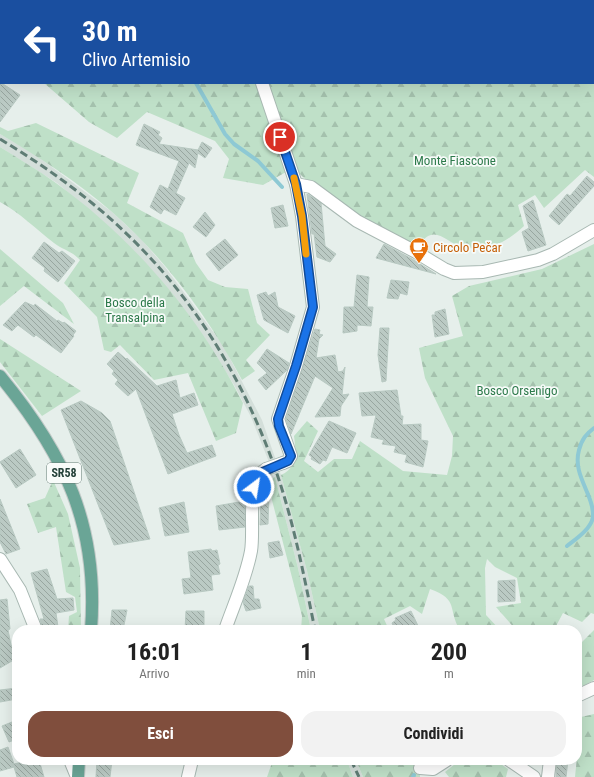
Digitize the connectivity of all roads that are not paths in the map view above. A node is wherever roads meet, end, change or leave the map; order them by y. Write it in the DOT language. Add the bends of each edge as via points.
graph roads {
  1 [pos="262,84"];
  2 [pos="296,184"];
  3 [pos="594,230"];
  4 [pos="0,376"];
  5 [pos="0,559"];
  6 [pos="34,625"];
  7 [pos="91,625"];
  8 [pos="227,625"];
  9 [pos="594,688"];
  10 [pos="582,694"];
  11 [pos="72,765"];
  12 [pos="79,765"];
  13 [pos="191,765"];
  14 [pos="439,765"];
  15 [pos="516,765"];
  16 [pos="549,765"];
  17 [pos="420,768"];
  18 [pos="78,777"];
  19 [pos="188,777"];
  20 [pos="534,777"];
  21 [pos="548,777"];
  1 -- 2 [label="street"];
  2 -- 3 [label="street" via="311,187 356,221 416,252 444,270 454,273 483,272 538,260"];
  2 -- 8 [label="street, bridge" via="313,307 280,413 279,426 291,456 288,461 260,473 254,487 251,551"];
  4 -- 7 [label="main road, SR58" via="42,431 63,470 78,506 91,565"];
  5 -- 6 [label="street" via="20,590"];
  9 -- 10 [label="street"];
  11 -- 18 [label="street"];
  12 -- 18 [label="main road"];
  13 -- 19 [label="street"];
  14 -- 17 [label="street" via="433,769"];
  15 -- 20 [label="street"];
  16 -- 21 [label="street"];
}
